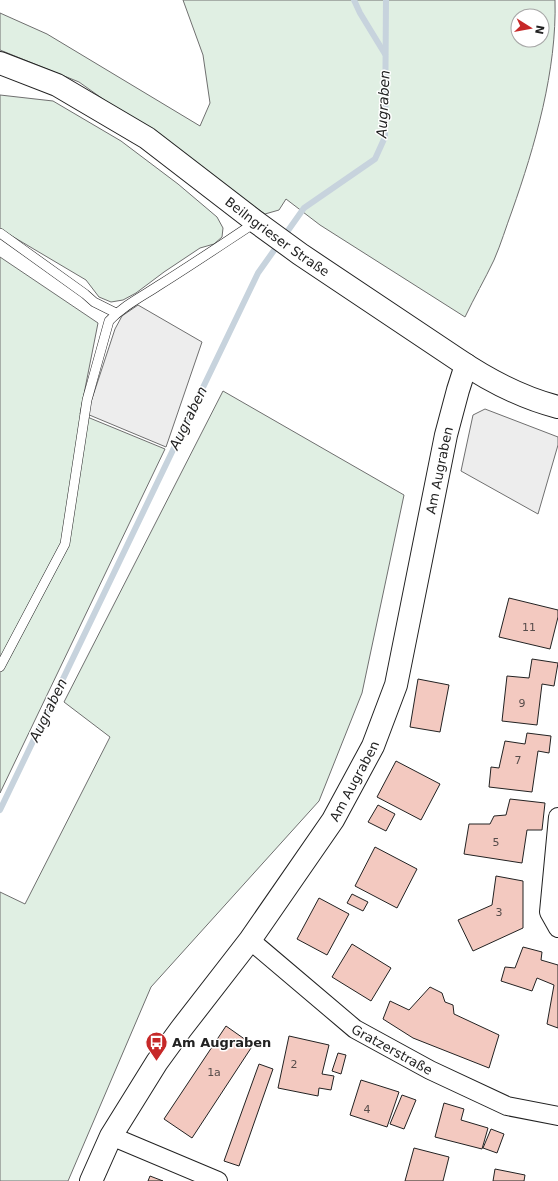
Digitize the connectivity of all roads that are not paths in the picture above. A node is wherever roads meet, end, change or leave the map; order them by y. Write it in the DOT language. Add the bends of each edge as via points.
graph roads {
  1 [pos="0,63"];
  2 [pos="261,226"];
  3 [pos="0,233"];
  4 [pos="116,313"];
  5 [pos="466,365"];
  6 [pos="558,407"];
  7 [pos="0,668"];
  8 [pos="558,817"];
  9 [pos="558,928"];
  10 [pos="250,940"];
  11 [pos="558,1116"];
  12 [pos="111,1136"];
  13 [pos="91,1181"];
  14 [pos="218,1181"];
  1 -- 2 [label="street, Beilngrieser Straße" via="57,85 147,138"];
  2 -- 4 [label="lane"];
  2 -- 5 [label="street, Beilngrieser Straße"];
  3 -- 4 [label="lane" via="94,302"];
  4 -- 7 [label="lane" via="109,321 87,400 65,544"];
  5 -- 6 [label="street, Beilngrieser Straße" via="516,392"];
  5 -- 10 [label="street, Am Augraben" via="443,449 396,685 376,739 333,820"];
  8 -- 9 [label="street" via="549,912"];
  10 -- 11 [label="street, Gratzerstraße" via="355,1029 430,1070 507,1106"];
  10 -- 12 [label="street, Am Augraben" via="181,1028"];
  12 -- 13 [label="street, Am Augraben"];
  12 -- 14 [label="street"];
}
